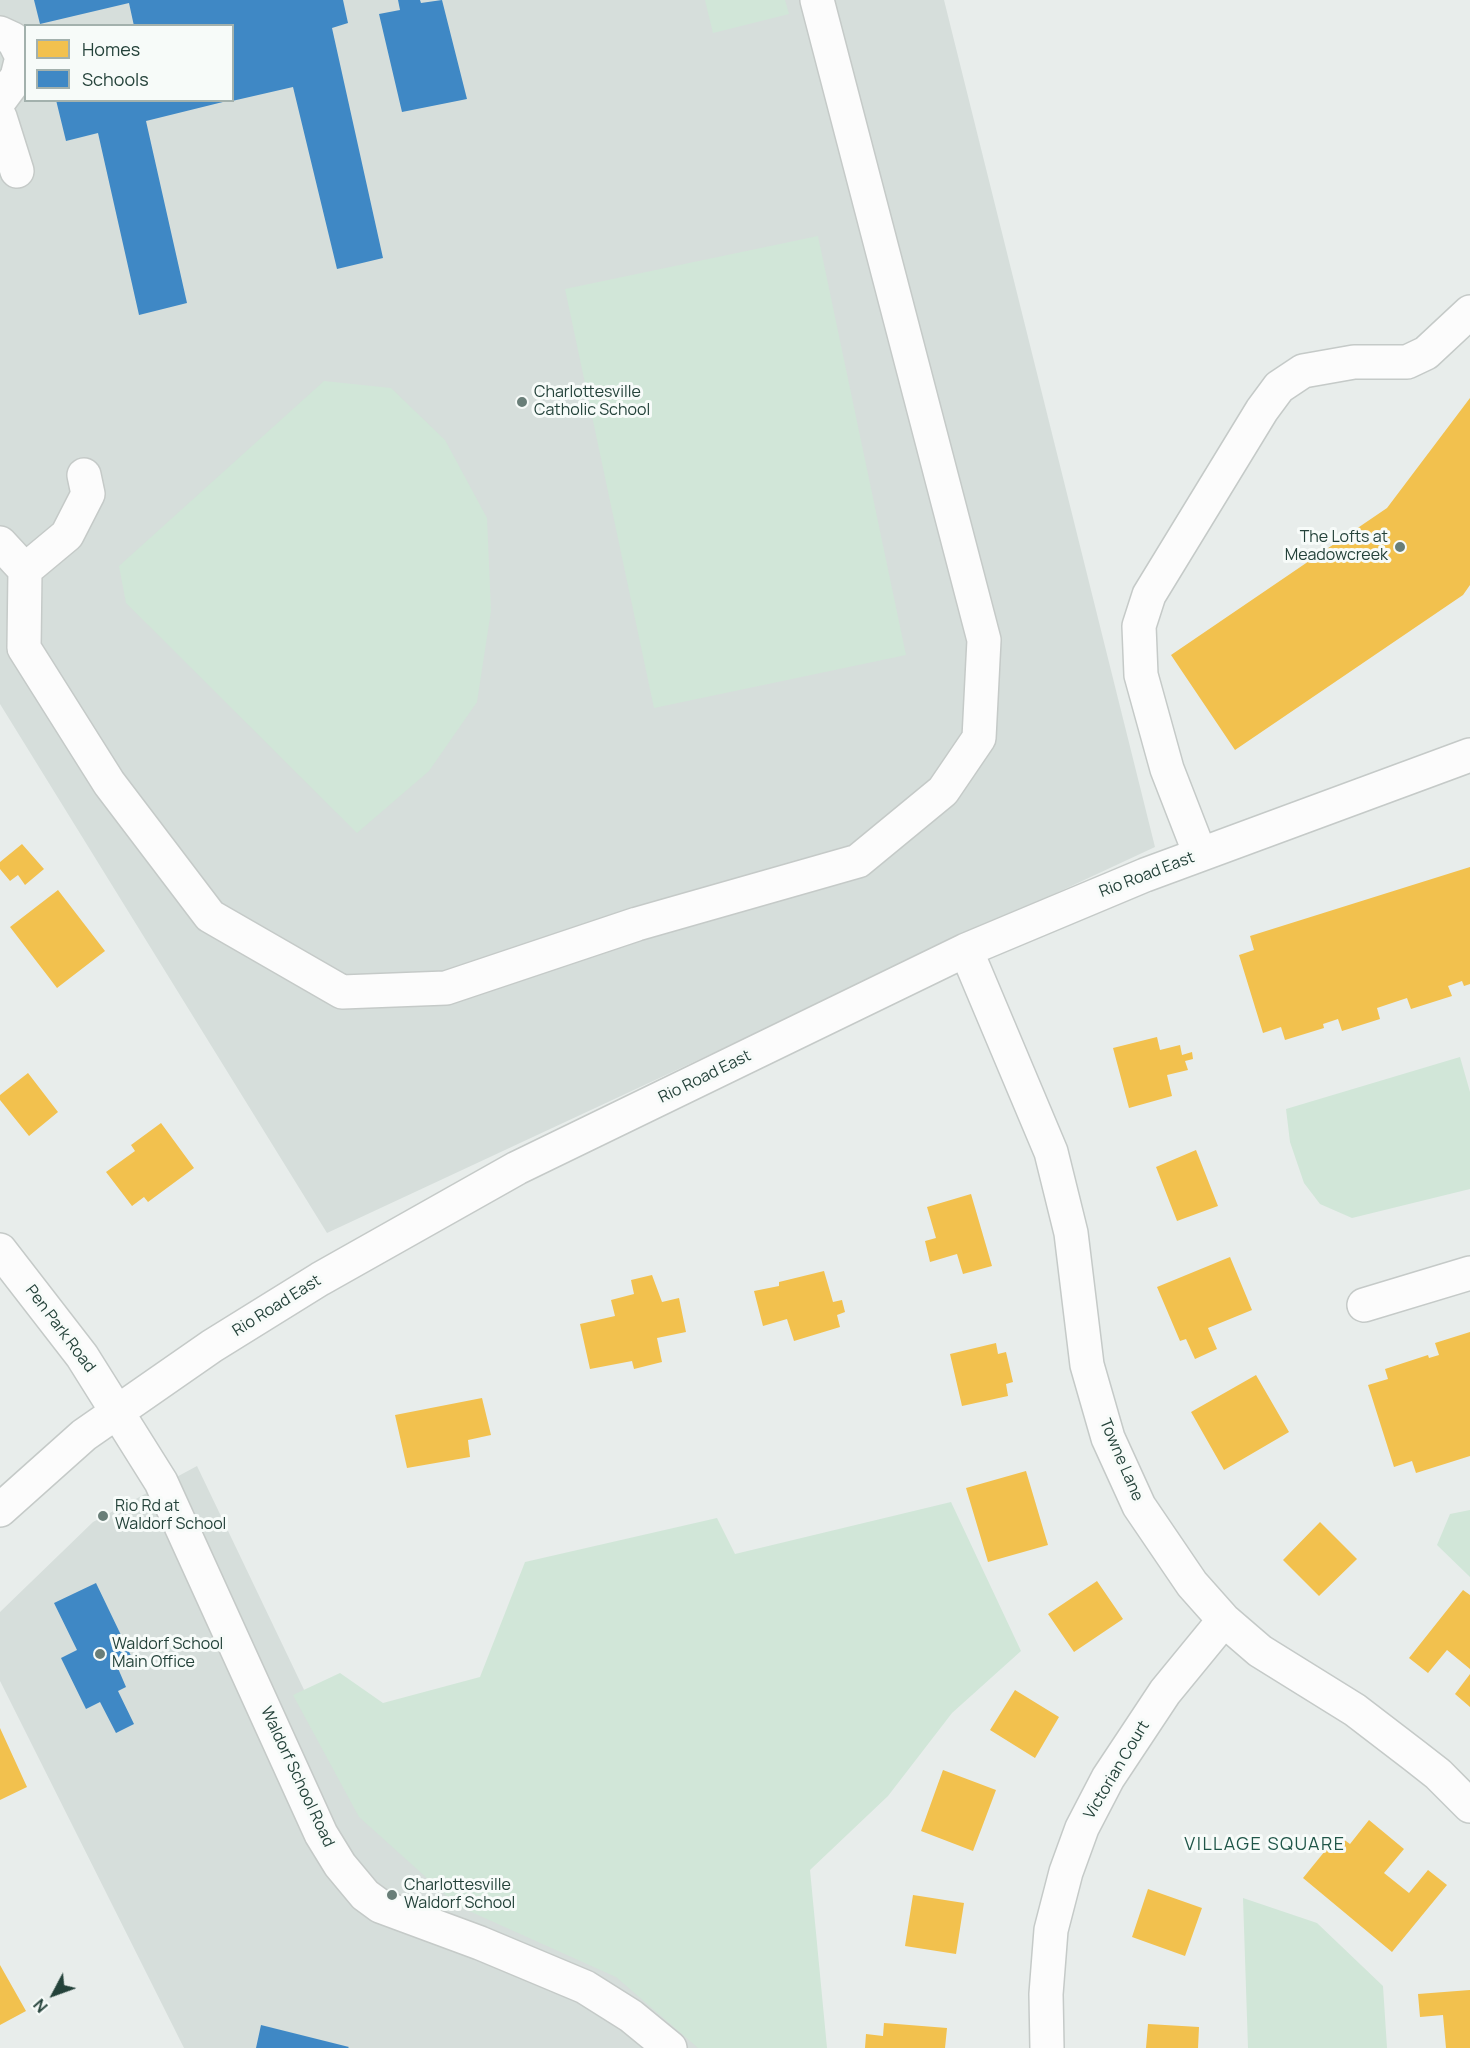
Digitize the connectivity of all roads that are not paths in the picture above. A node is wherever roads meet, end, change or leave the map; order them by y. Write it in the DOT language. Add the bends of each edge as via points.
graph roads {
  1 [pos="817,0"];
  2 [pos="0,33"];
  3 [pos="0,100"];
  4 [pos="0,117"];
  5 [pos="17,171"];
  6 [pos="1470,312"];
  7 [pos="84,475"];
  8 [pos="0,543"];
  9 [pos="25,570"];
  10 [pos="1470,755"];
  11 [pos="1200,854"];
  12 [pos="966,950"];
  13 [pos="0,1250"];
  14 [pos="1470,1273"];
  15 [pos="1364,1305"];
  16 [pos="118,1410"];
  17 [pos="0,1510"];
  18 [pos="1224,1620"];
  19 [pos="1470,1806"];
  20 [pos="670,2048"];
  21 [pos="1047,2048"];
  1 -- 9 [label="street" via="984,639 979,738 943,791 858,861 637,924 446,988 342,992 210,916 117,793 24,648"];
  2 -- 3 [label="street" via="13,39 22,57 17,77"];
  4 -- 5 [label="street"];
  6 -- 11 [label="street" via="1426,353 1407,362 1354,362 1303,371 1279,387 1149,595 1139,626 1140,675 1167,769"];
  7 -- 9 [label="street" via="87,494 67,535"];
  8 -- 9 [label="street"];
  10 -- 11 [label="street, Rio Road East"];
  11 -- 12 [label="street, Rio Road East"];
  12 -- 16 [label="street, Rio Road East" via="620,1117 438,1211 320,1278"];
  12 -- 18 [label="street, Towne Lane" via="1051,1152 1071,1233 1087,1365 1108,1438 1139,1506 1192,1584"];
  13 -- 16 [label="street, Pen Park Road" via="82,1356"];
  14 -- 15 [label="street"];
  16 -- 17 [label="street, Rio Road East" via="48,1465"];
  16 -- 20 [label="street, Waldorf School Road" via="161,1482 321,1834 365,1895 380,1906 585,1987 631,2016"];
  18 -- 19 [label="street, Towne Lane" via="1260,1651 1354,1710 1407,1750"];
  18 -- 21 [label="street, Victorian Court" via="1165,1692 1108,1778 1082,1828 1052,1930 1046,1994"];
}
